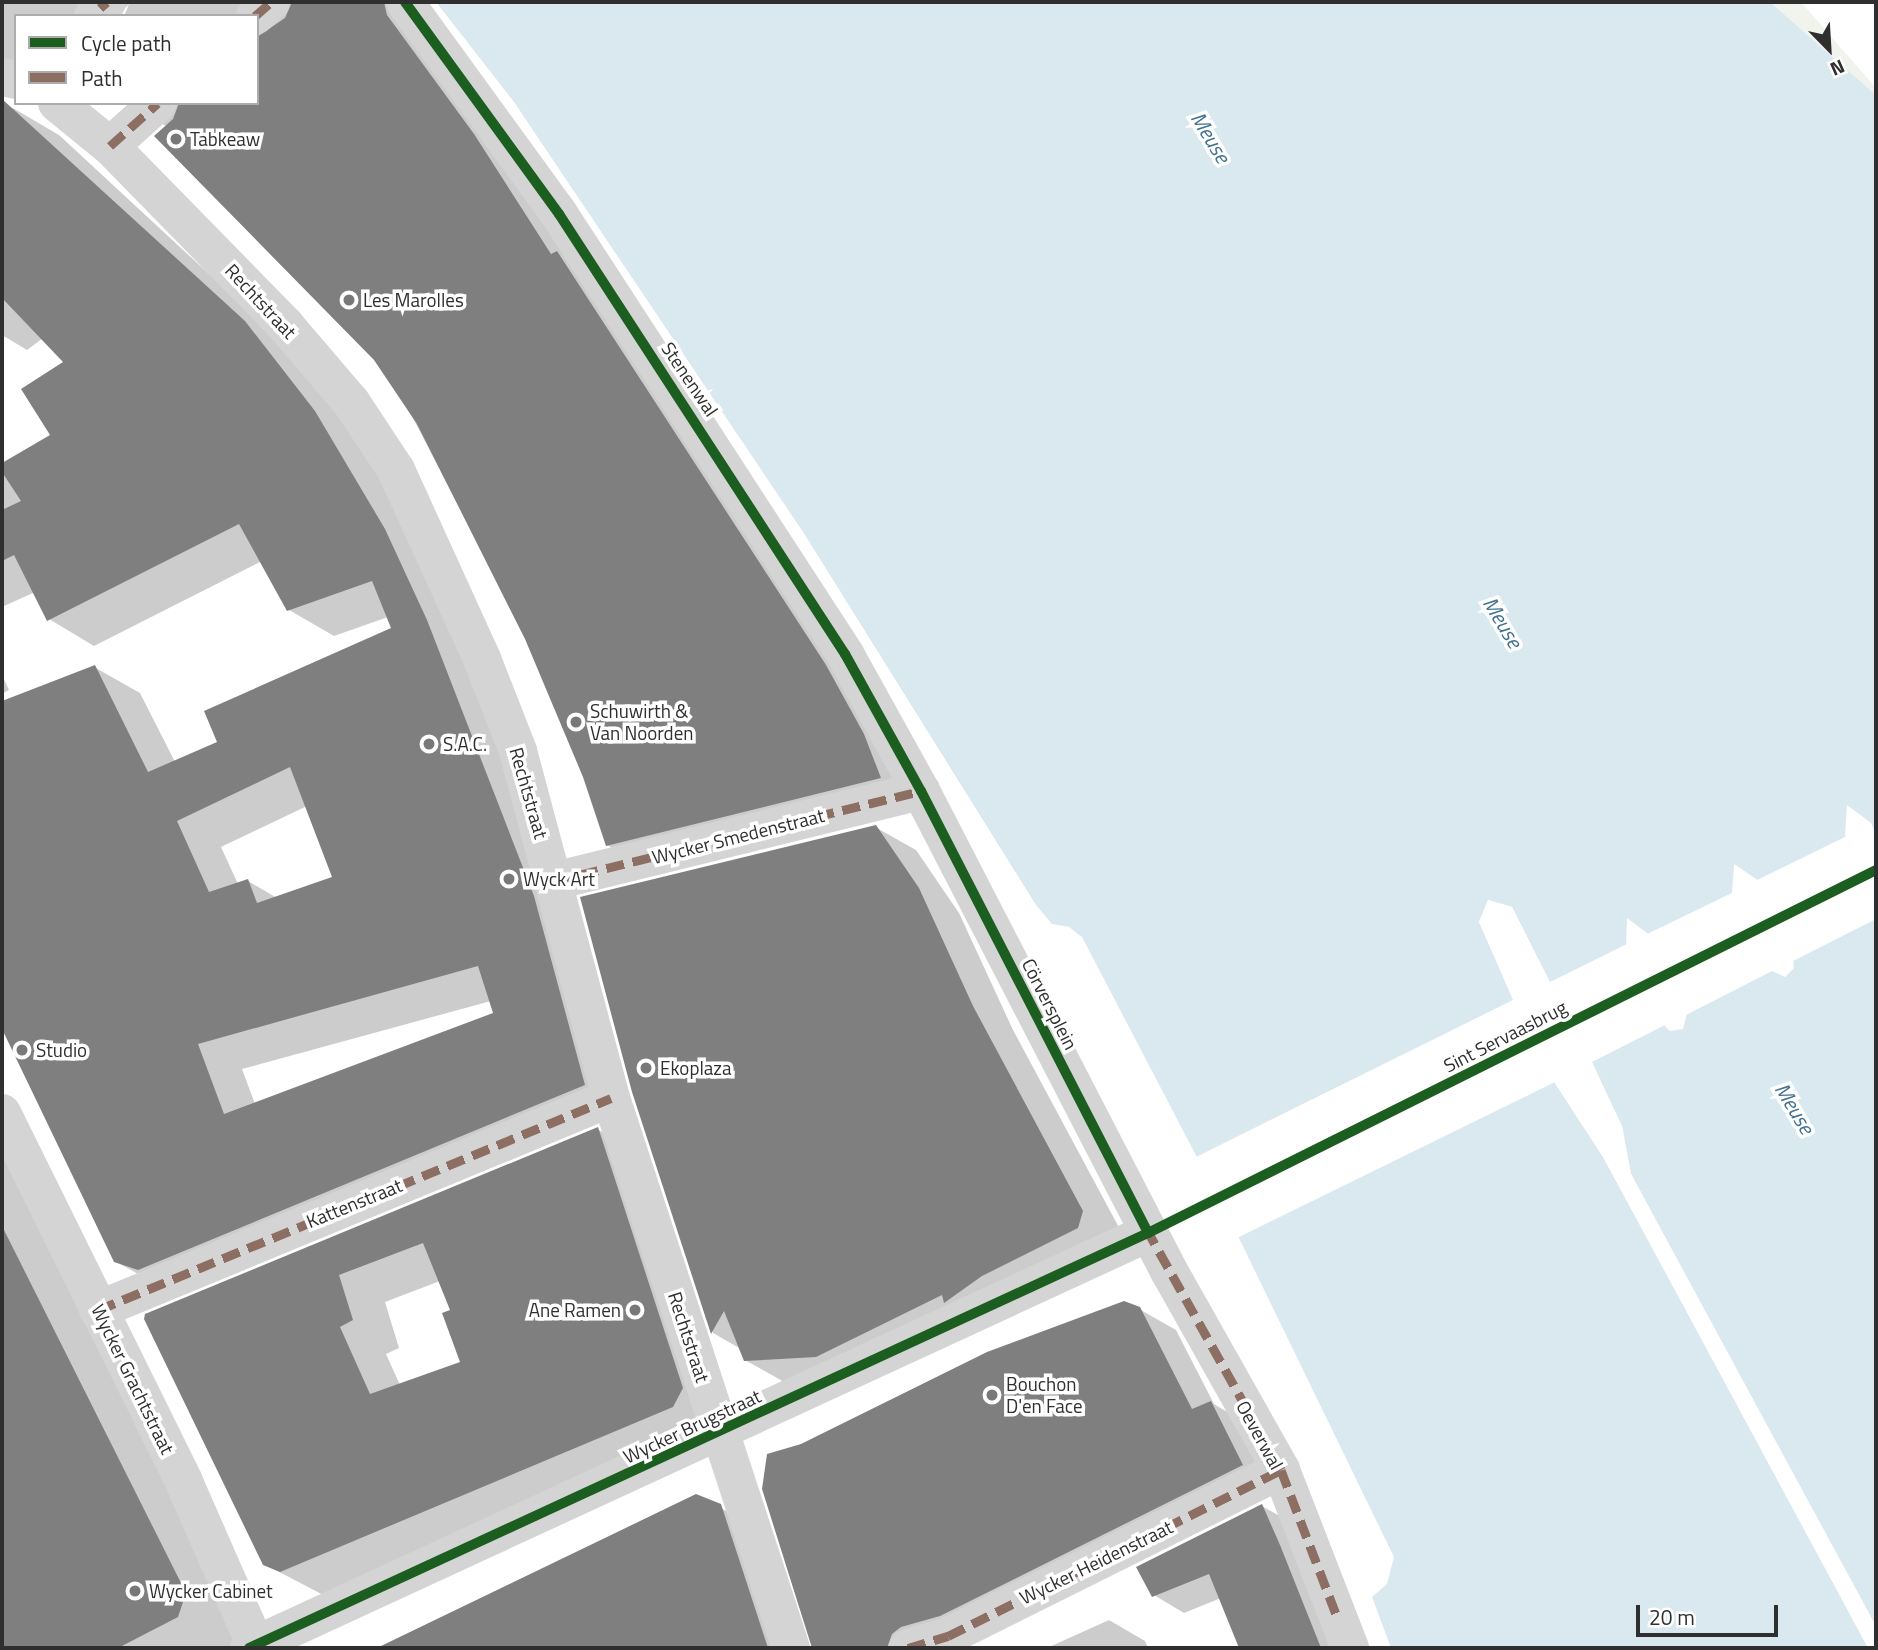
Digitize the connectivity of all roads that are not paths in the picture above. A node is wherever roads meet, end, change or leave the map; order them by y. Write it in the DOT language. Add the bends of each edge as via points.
graph roads {
  1 [pos="271,2"];
  2 [pos="405,2"];
  3 [pos="257,14"];
  4 [pos="59,105"];
  5 [pos="156,105"];
  6 [pos="110,146"];
  7 [pos="921,791"];
  8 [pos="554,881"];
  9 [pos="611,1098"];
  10 [pos="2,1113"];
  11 [pos="1149,1233"];
  12 [pos="98,1310"];
  13 [pos="720,1433"];
  14 [pos="1281,1470"];
  15 [pos="1343,1631"];
  16 [pos="254,1647"];
  17 [pos="791,1648"];
  18 [pos="908,1648"];
  1 -- 3 [label="street"];
  2 -- 7 [label="street, Stenenwal" via="559,214 700,426 845,654"];
  4 -- 6 [label="street, Rechtstraat"];
  5 -- 6 [label="street"];
  6 -- 8 [label="street, Rechtstraat" via="320,366 396,470 504,713"];
  7 -- 8 [label="street, Wycker Smedenstraat"];
  7 -- 11 [label="street, Cörversplein"];
  8 -- 9 [label="street, Rechtstraat"];
  9 -- 12 [label="street, Kattenstraat"];
  9 -- 13 [label="street, Rechtstraat"];
  10 -- 12 [label="street, Wycker Grachtstraat"];
  11 -- 13 [label="street, Wycker Brugstraat"];
  11 -- 14 [label="street, Oeverwal"];
  12 -- 16 [label="street, Wycker Grachtstraat" via="184,1482"];
  13 -- 16 [label="street, Wycker Brugstraat"];
  13 -- 17 [label="street, Rechtstraat"];
  14 -- 15 [label="street, Oeverwal"];
  14 -- 18 [label="street, Wycker Heidenstraat" via="948,1636"];
}
